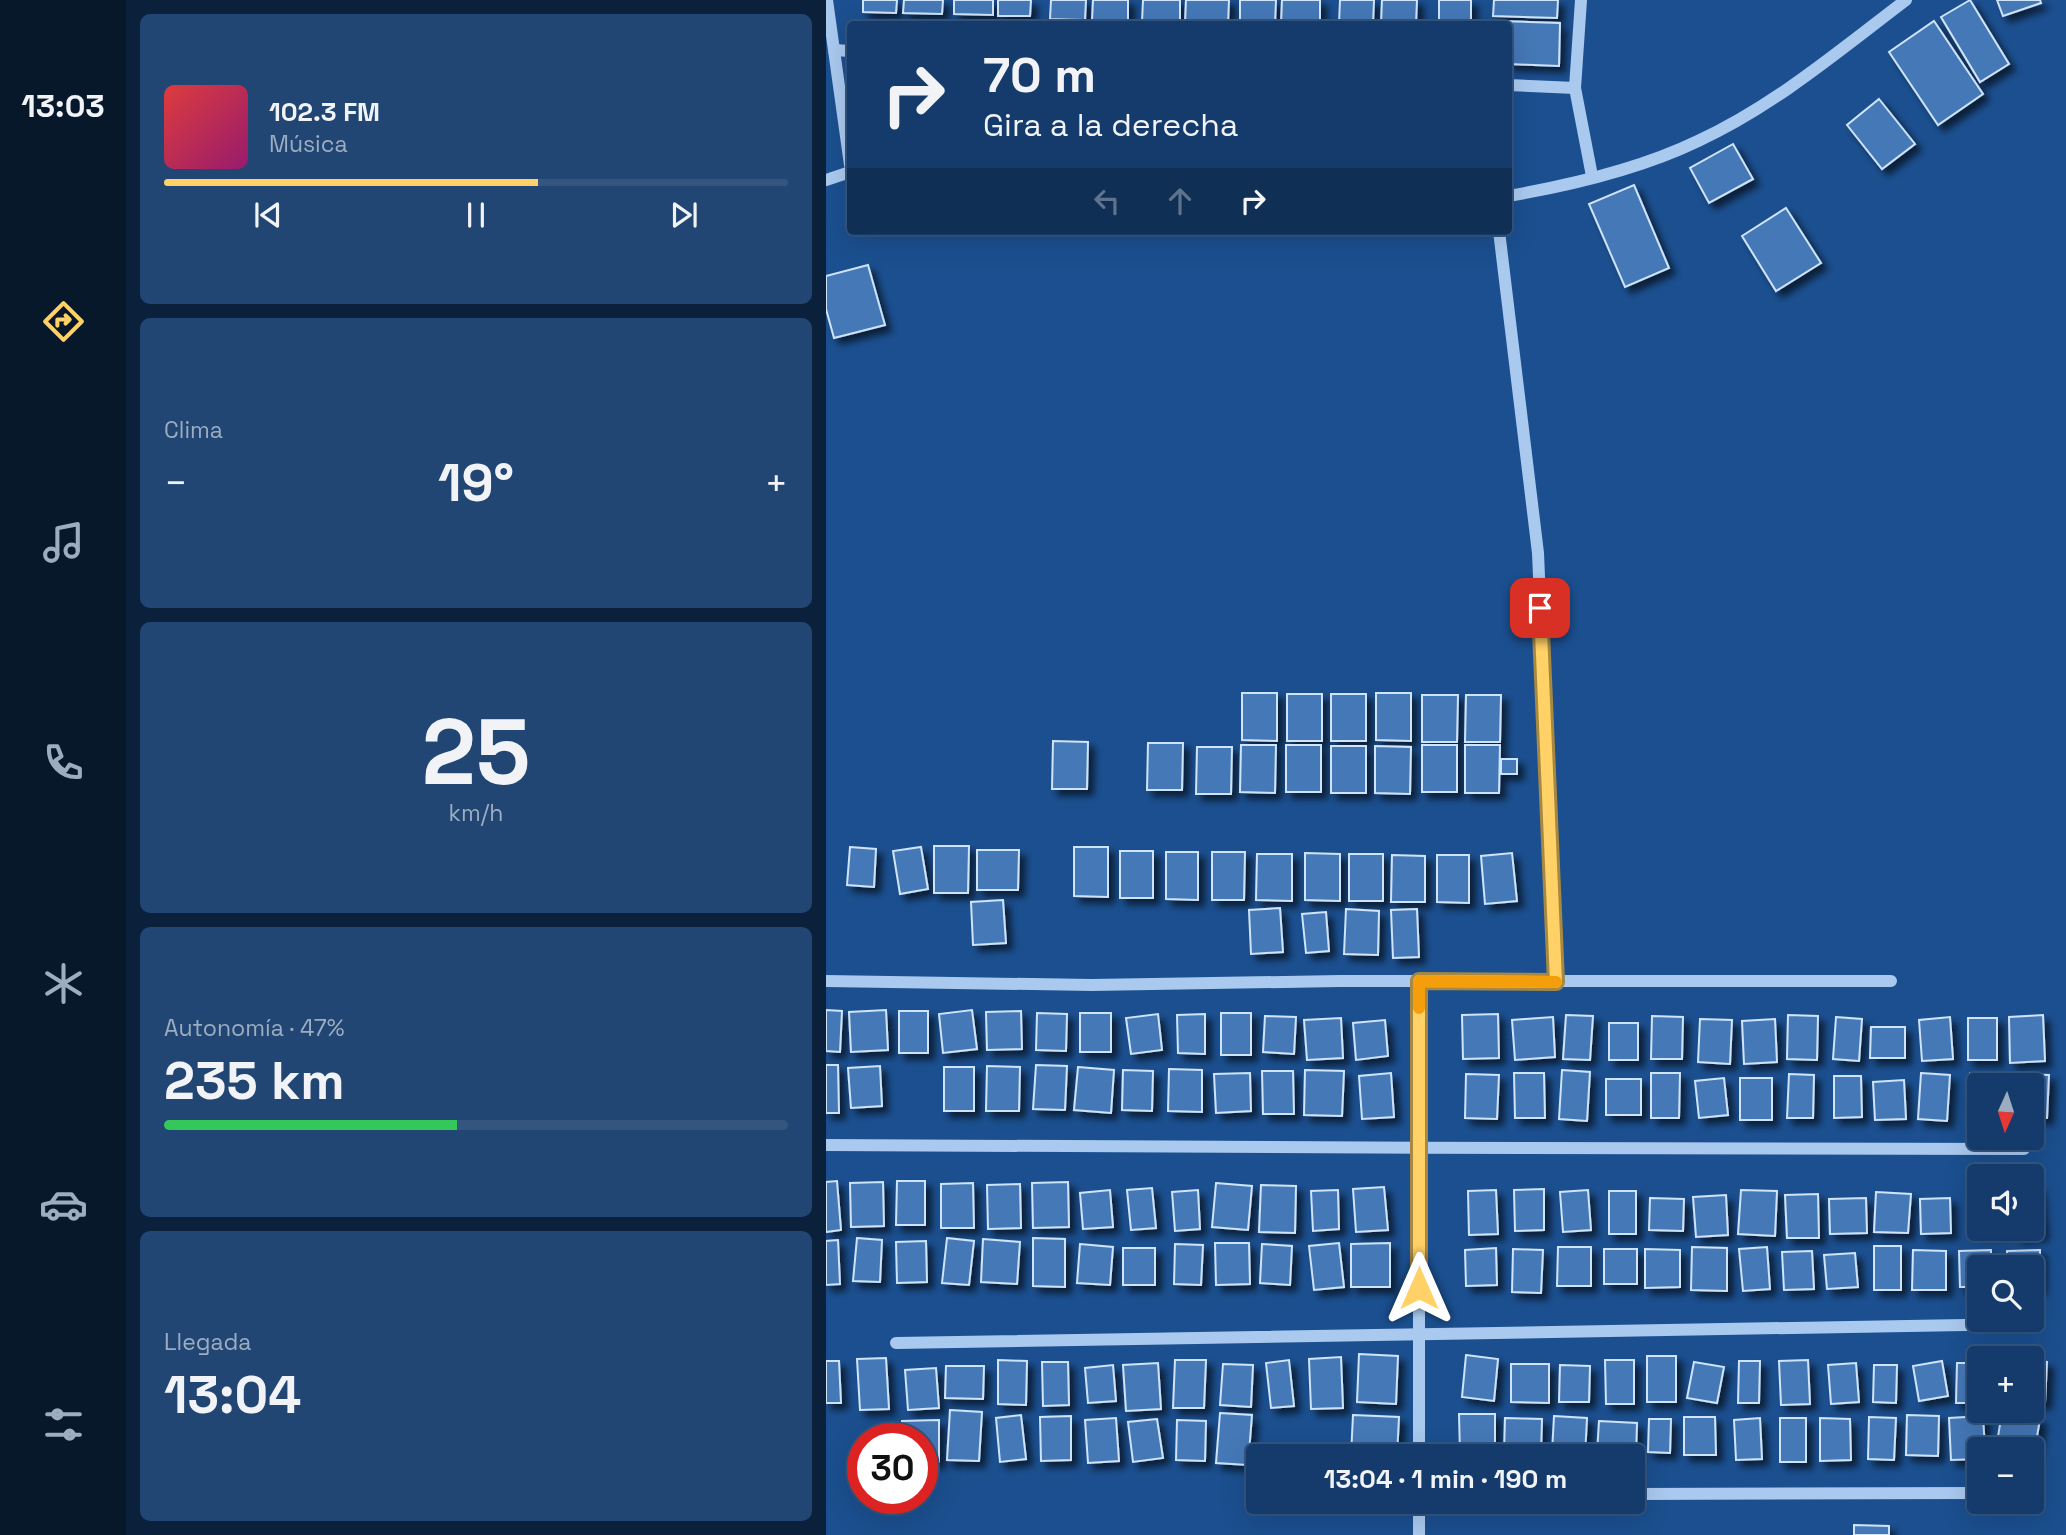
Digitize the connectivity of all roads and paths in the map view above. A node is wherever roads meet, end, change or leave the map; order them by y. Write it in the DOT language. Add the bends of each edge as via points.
graph roads {
  1 [pos="827,0"];
  2 [pos="1581,0"];
  3 [pos="1906,0"];
  4 [pos="834,50"];
  5 [pos="847,51"];
  6 [pos="1512,85"];
  7 [pos="1575,88"];
  8 [pos="847,143"];
  9 [pos="847,174"];
  10 [pos="1592,177"];
  11 [pos="826,180"];
  12 [pos="1512,195"];
  13 [pos="1499,235"];
  14 [pos="826,981"];
  15 [pos="1419,981"];
  16 [pos="1891,981"];
  17 [pos="1556,982"];
  18 [pos="826,1145"];
  19 [pos="1419,1148"];
  20 [pos="1967,1149"];
  21 [pos="1967,1325"];
  22 [pos="1419,1334"];
  23 [pos="896,1343"];
  24 [pos="1419,1444"];
  25 [pos="1967,1493"];
  26 [pos="1645,1494"];
  27 [pos="1419,1514"];
  28 [pos="1419,1535"];
  1 -- 4 [label="street"];
  2 -- 7 [label="street"];
  3 -- 10 [label="street" via="1745,116 1698,142"];
  4 -- 5 [label="street"];
  4 -- 8 [label="street"];
  6 -- 7 [label="street"];
  7 -- 10 [label="street"];
  9 -- 11 [label="street"];
  10 -- 12 [label="street"];
  13 -- 17 [label="street" via="1538,553"];
  14 -- 15 [label="street" via="1092,985"];
  15 -- 17 [label="street"];
  15 -- 19 [label="street"];
  16 -- 17 [label="street"];
  18 -- 19 [label="street"];
  19 -- 20 [label="street"];
  19 -- 22 [label="street"];
  21 -- 22 [label="street"];
  22 -- 23 [label="street"];
  22 -- 24 [label="street"];
  25 -- 26 [label="street"];
  27 -- 28 [label="street"];
}
